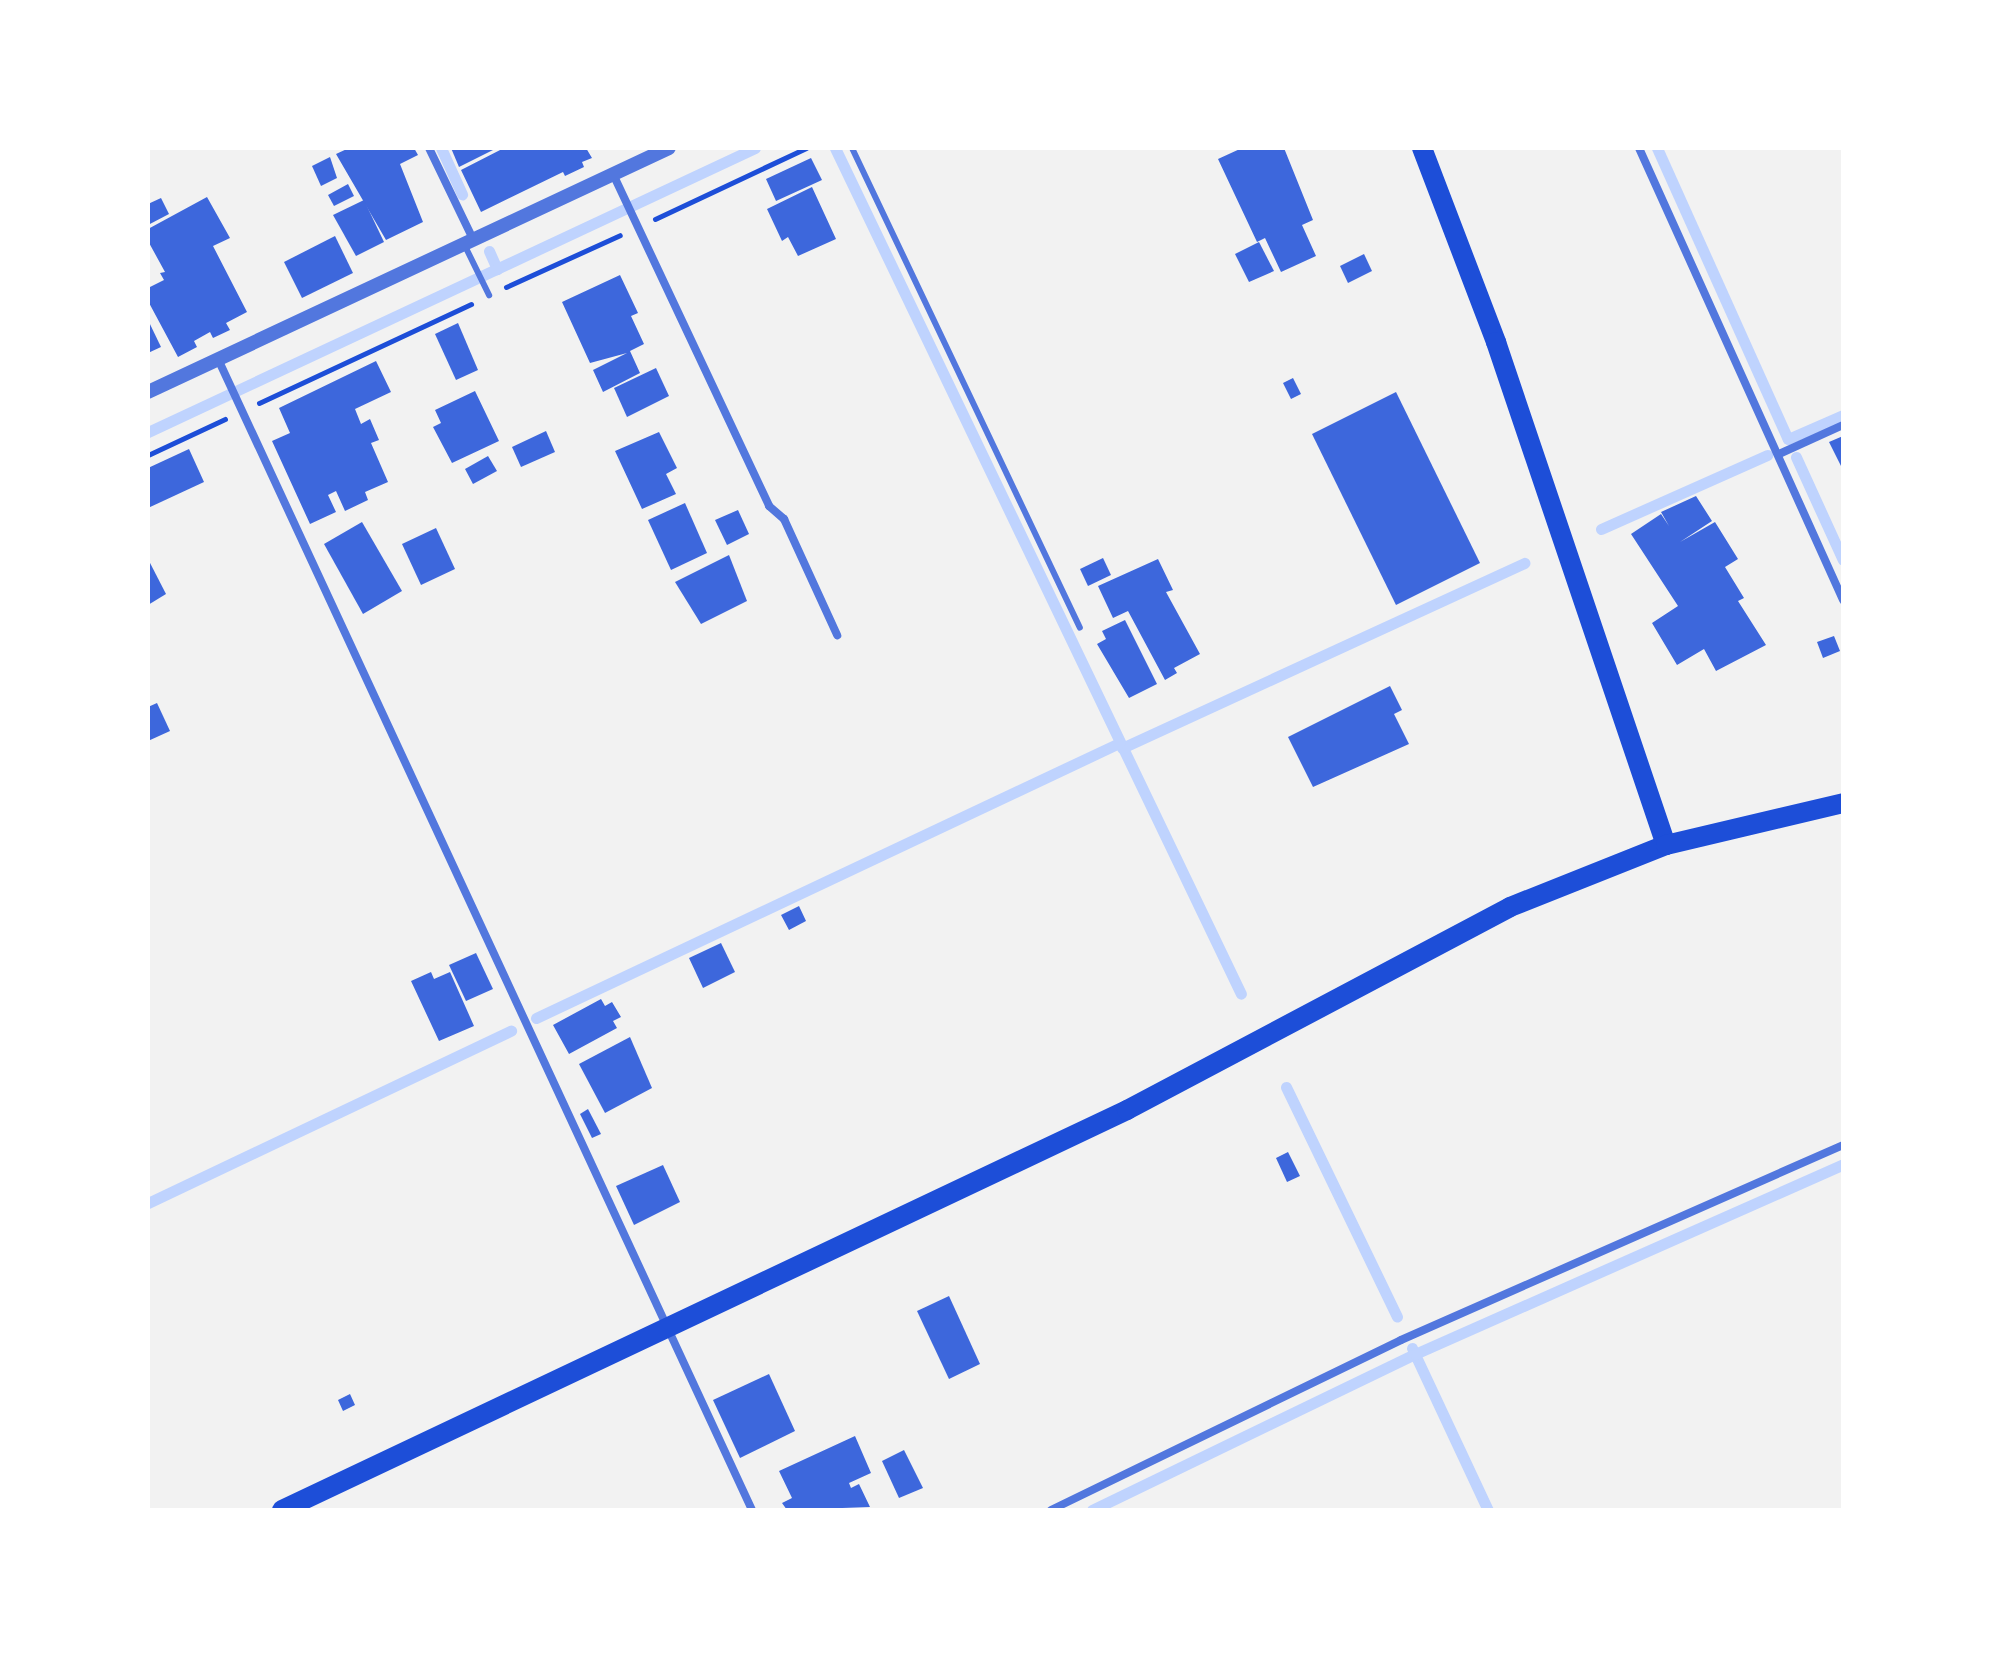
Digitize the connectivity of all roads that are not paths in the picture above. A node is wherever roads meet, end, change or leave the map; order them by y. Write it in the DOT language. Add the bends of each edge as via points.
graph roads {
  1 [pos="429,148"];
  2 [pos="669,148"];
  3 [pos="852,148"];
  4 [pos="1422,148"];
  5 [pos="1639,148"];
  6 [pos="613,174"];
  7 [pos="469,244"];
  8 [pos="487,293"];
  9 [pos="218,359"];
  10 [pos="148,392"];
  11 [pos="1843,425"];
  12 [pos="1779,454"];
  13 [pos="1843,600"];
  14 [pos="1080,628"];
  15 [pos="837,635"];
  16 [pos="1843,803"];
  17 [pos="1666,845"];
  18 [pos="1843,1145"];
  19 [pos="664,1330"];
  20 [pos="282,1510"];
  21 [pos="752,1510"];
  22 [pos="1051,1510"];
  1 -- 7 [label="street"];
  2 -- 6 [label="street"];
  3 -- 14 [label="lane"];
  4 -- 17 [label="main road" via="1496,342"];
  5 -- 12 [label="street"];
  6 -- 7 [label="street"];
  6 -- 15 [label="street" via="769,506 784,519"];
  7 -- 8 [label="lane"];
  7 -- 9 [label="street"];
  9 -- 10 [label="street"];
  9 -- 19 [label="street"];
  11 -- 12 [label="street"];
  12 -- 13 [label="street"];
  16 -- 17 [label="main road"];
  17 -- 19 [label="main road" via="1602,867 1443,938 1127,1110"];
  18 -- 22 [label="street" via="1401,1340"];
  19 -- 20 [label="main road"];
  19 -- 21 [label="street"];
}
